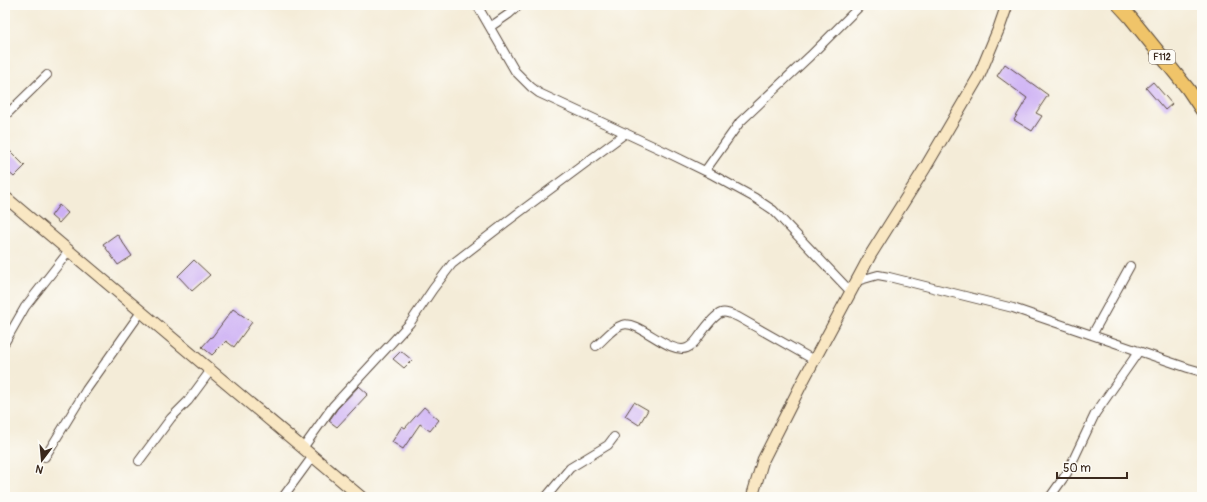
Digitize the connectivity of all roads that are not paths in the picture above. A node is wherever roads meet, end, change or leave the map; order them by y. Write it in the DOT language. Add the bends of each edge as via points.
graph roads {
  1 [pos="477,5"];
  2 [pos="519,5"];
  3 [pos="861,5"];
  4 [pos="1007,5"];
  5 [pos="1119,5"];
  6 [pos="490,27"];
  7 [pos="47,75"];
  8 [pos="1202,110"];
  9 [pos="5,116"];
  10 [pos="626,133"];
  11 [pos="705,171"];
  12 [pos="5,197"];
  13 [pos="69,251"];
  14 [pos="1130,266"];
  15 [pos="857,280"];
  16 [pos="851,292"];
  17 [pos="141,312"];
  18 [pos="1092,335"];
  19 [pos="5,342"];
  20 [pos="596,346"];
  21 [pos="1139,351"];
  22 [pos="814,360"];
  23 [pos="211,370"];
  24 [pos="1202,372"];
  25 [pos="614,436"];
  26 [pos="303,448"];
  27 [pos="313,456"];
  28 [pos="45,457"];
  29 [pos="139,461"];
  30 [pos="283,497"];
  31 [pos="361,497"];
  32 [pos="546,497"];
  33 [pos="752,497"];
  34 [pos="1050,497"];
  1 -- 6 [label="street"];
  2 -- 6 [label="street"];
  3 -- 11 [label="street" via="740,122"];
  4 -- 15 [label="main road" via="979,76"];
  5 -- 8 [label="main road, F112" via="1188,89"];
  6 -- 10 [label="street" via="515,72 531,87"];
  7 -- 9 [label="street"];
  10 -- 11 [label="street"];
  10 -- 26 [label="street" via="452,264 410,323 333,406"];
  11 -- 16 [label="street" via="772,210"];
  12 -- 13 [label="main road"];
  13 -- 17 [label="main road"];
  13 -- 19 [label="street" via="25,307"];
  14 -- 18 [label="street"];
  15 -- 16 [label="main road"];
  15 -- 18 [label="street" via="878,275 889,277 1013,308"];
  16 -- 22 [label="main road"];
  17 -- 23 [label="main road"];
  17 -- 28 [label="street" via="86,390"];
  18 -- 21 [label="street"];
  20 -- 22 [label="street" via="623,324 632,325 681,350 693,344 715,317 721,313 729,313"];
  21 -- 24 [label="street"];
  21 -- 34 [label="street" via="1095,414 1067,473"];
  22 -- 33 [label="main road" via="763,460"];
  23 -- 26 [label="main road"];
  23 -- 29 [label="street"];
  25 -- 32 [label="street" via="608,445 570,468"];
  26 -- 27 [label="main road"];
  27 -- 30 [label="street"];
  27 -- 31 [label="main road"];
}
